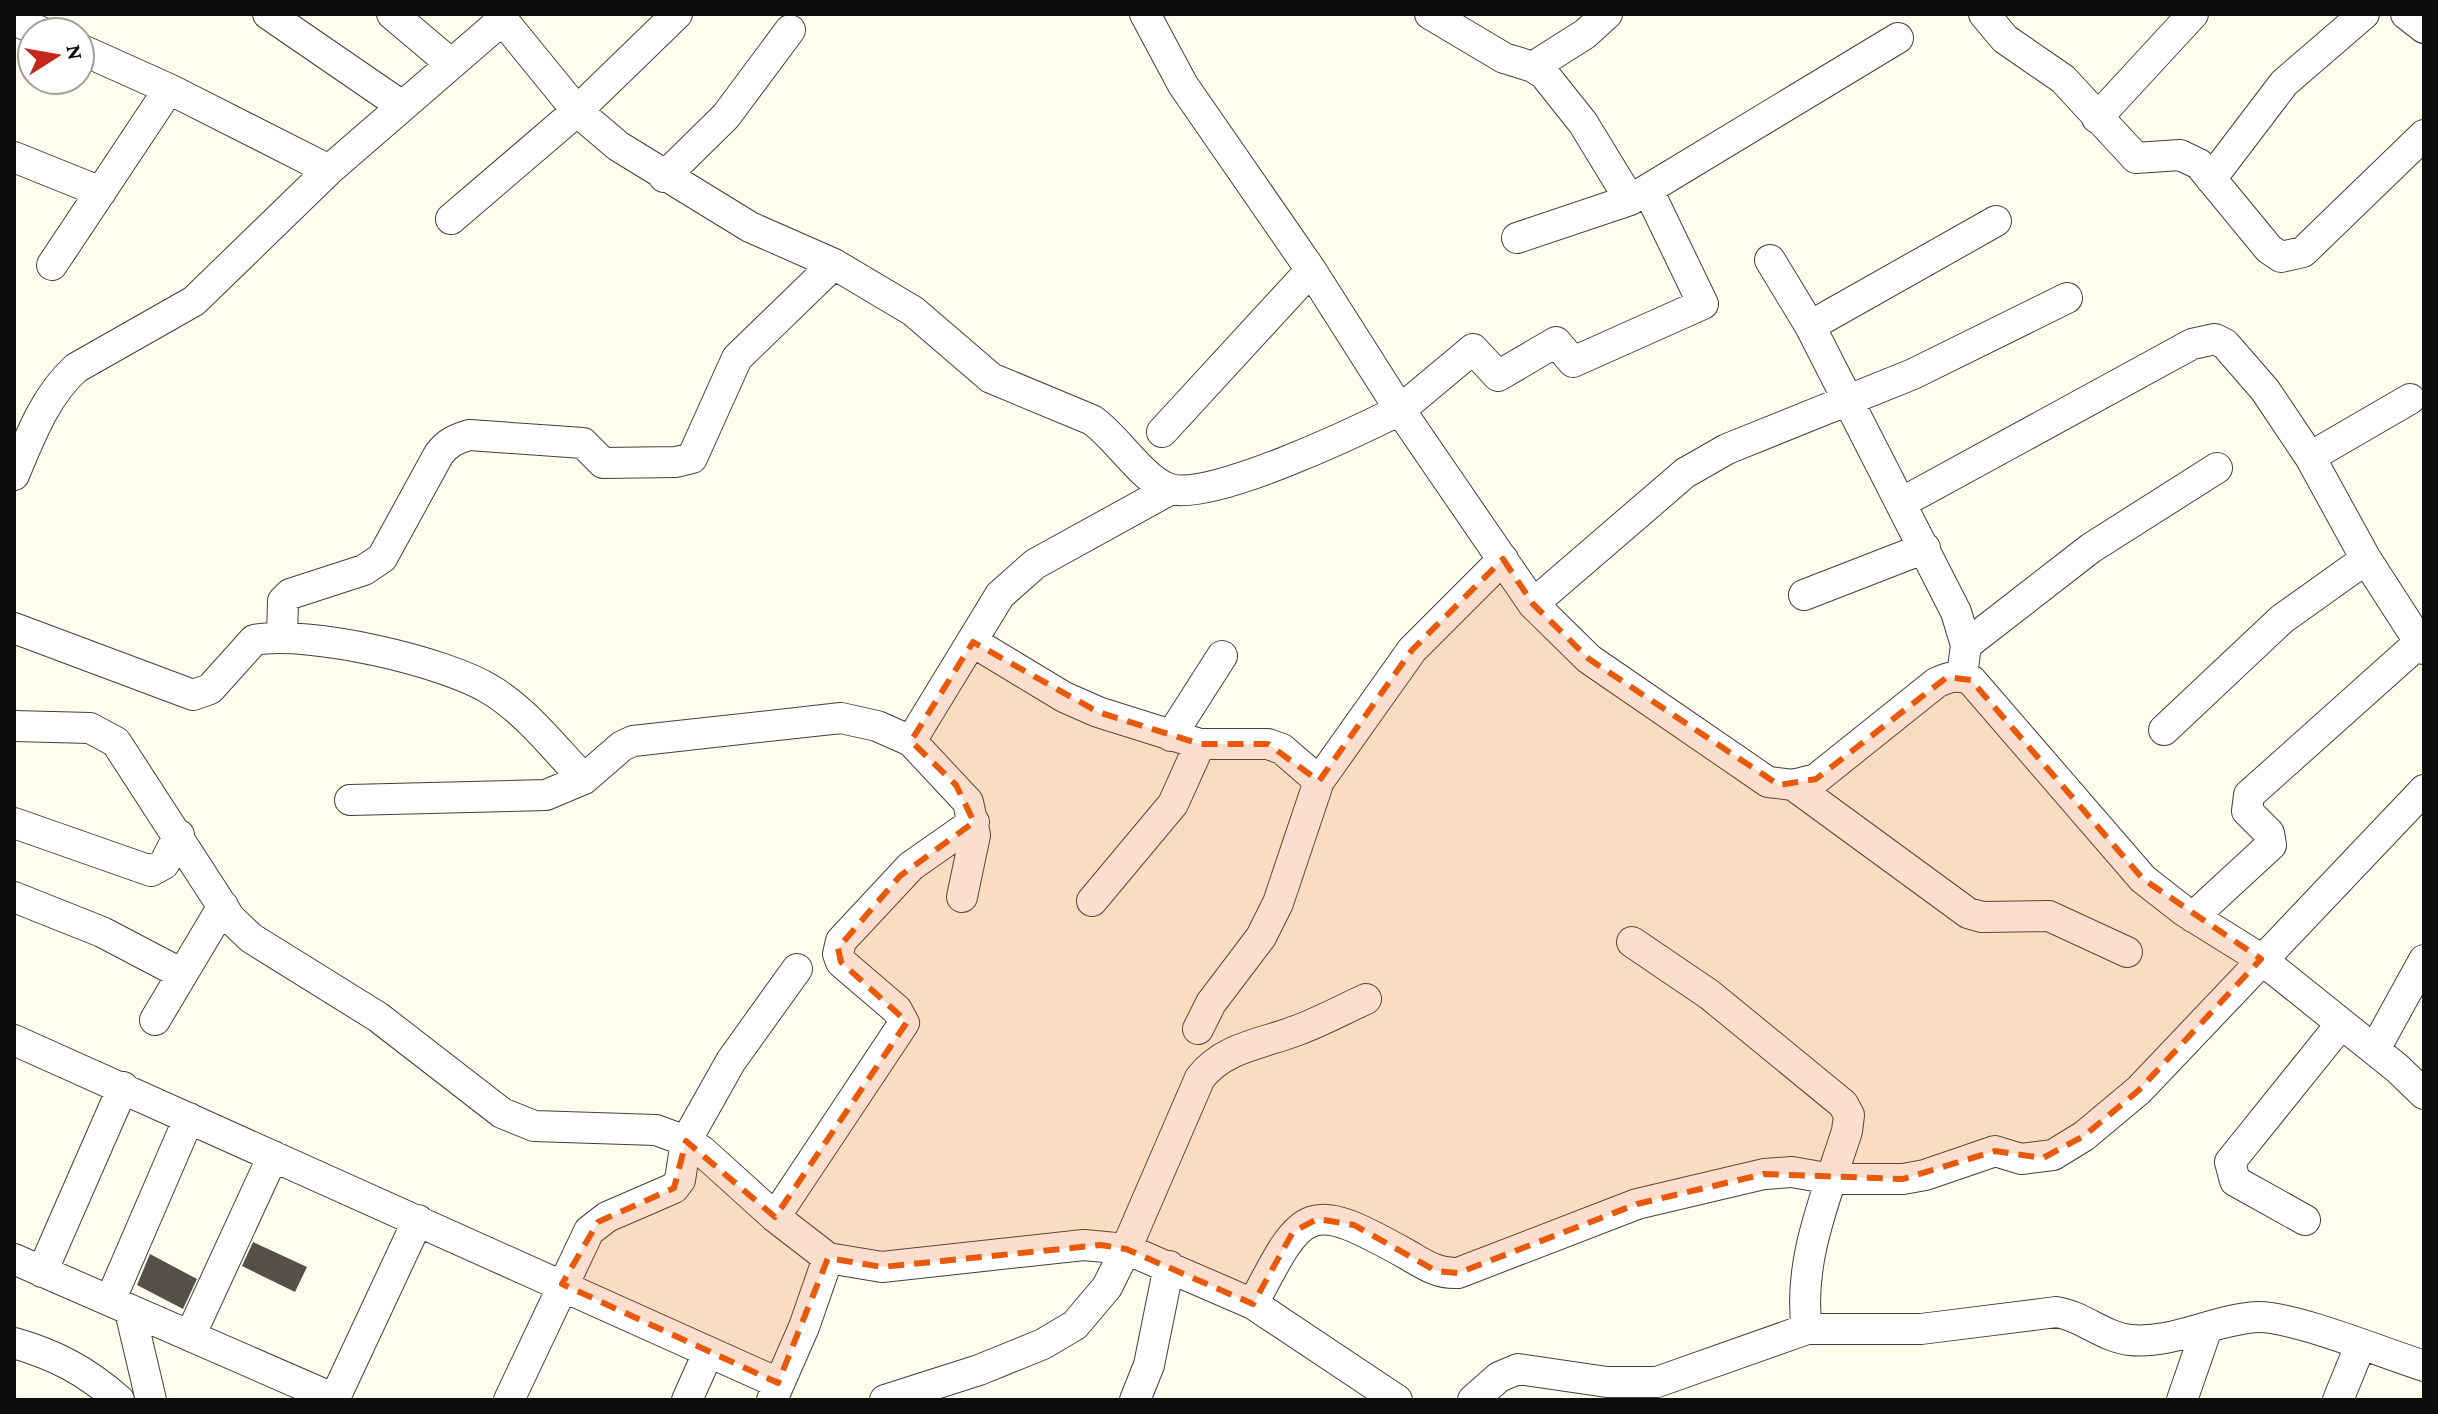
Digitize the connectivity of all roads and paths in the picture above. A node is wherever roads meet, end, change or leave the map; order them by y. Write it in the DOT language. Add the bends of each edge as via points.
graph roads {
  1 [pos="268,14"];
  2 [pos="392,14"];
  3 [pos="677,14"];
  4 [pos="1145,14"];
  5 [pos="1430,14"];
  6 [pos="1607,14"];
  7 [pos="1984,14"];
  8 [pos="2193,14"];
  9 [pos="2364,14"];
  10 [pos="2406,14"];
  11 [pos="499,17"];
  12 [pos="2424,28"];
  13 [pos="790,30"];
  14 [pos="1898,38"];
  15 [pos="96,56"];
  16 [pos="449,62"];
  17 [pos="1533,67"];
  18 [pos="169,89"];
  19 [pos="402,106"];
  20 [pos="577,111"];
  21 [pos="2097,118"];
  22 [pos="2424,135"];
  23 [pos="14,157"];
  24 [pos="329,170"];
  25 [pos="664,177"];
  26 [pos="2211,179"];
  27 [pos="101,192"];
  28 [pos="1639,195"];
  29 [pos="451,219"];
  30 [pos="1996,221"];
  31 [pos="1517,238"];
  32 [pos="1770,260"];
  33 [pos="834,264"];
  34 [pos="52,265"];
  35 [pos="1311,270"];
  36 [pos="2067,298"];
  37 [pos="1810,326"];
  38 [pos="2410,399"];
  39 [pos="1848,401"];
  40 [pos="1400,410"];
  41 [pos="24,422"];
  42 [pos="1162,432"];
  43 [pos="2310,457"];
  44 [pos="2217,468"];
  45 [pos="14,475"];
  46 [pos="1171,489"];
  47 [pos="1901,503"];
  48 [pos="1925,548"];
  49 [pos="1503,559"];
  50 [pos="2366,559"];
  51 [pos="1804,595"];
  52 [pos="1533,604"];
  53 [pos="14,628"];
  54 [pos="282,638"];
  55 [pos="973,642"];
  56 [pos="1966,645"];
  57 [pos="2422,645"];
  58 [pos="1222,656"];
  59 [pos="1962,676"];
  60 [pos="14,726"];
  61 [pos="2164,730"];
  62 [pos="1171,736"];
  63 [pos="911,741"];
  64 [pos="1200,744"];
  65 [pos="584,779"];
  66 [pos="1319,781"];
  67 [pos="1793,785"];
  68 [pos="2424,790"];
  69 [pos="350,800"];
  70 [pos="974,822"];
  71 [pos="14,823"];
  72 [pos="179,835"];
  73 [pos="14,897"];
  74 [pos="962,897"];
  75 [pos="1092,901"];
  76 [pos="223,906"];
  77 [pos="2193,917"];
  78 [pos="1632,942"];
  79 [pos="2127,952"];
  80 [pos="2261,959"];
  81 [pos="2424,960"];
  82 [pos="797,969"];
  83 [pos="182,974"];
  84 [pos="1366,999"];
  85 [pos="155,1020"];
  86 [pos="2341,1024"];
  87 [pos="1198,1029"];
  88 [pos="14,1040"];
  89 [pos="2375,1049"];
  90 [pos="123,1087"];
  91 [pos="2424,1094"];
  92 [pos="189,1118"];
  93 [pos="686,1141"];
  94 [pos="273,1156"];
  95 [pos="1832,1179"];
  96 [pos="775,1217"];
  97 [pos="418,1220"];
  98 [pos="2305,1220"];
  99 [pos="1126,1249"];
  100 [pos="828,1258"];
  101 [pos="14,1259"];
  102 [pos="1169,1266"];
  103 [pos="42,1272"];
  104 [pos="562,1284"];
  105 [pos="1253,1304"];
  106 [pos="120,1306"];
  107 [pos="2207,1328"];
  108 [pos="1807,1329"];
  109 [pos="190,1336"];
  110 [pos="14,1343"];
  111 [pos="2360,1346"];
  112 [pos="708,1353"];
  113 [pos="2424,1366"];
  114 [pos="775,1392"];
  115 [pos="119,1400"];
  116 [pos="151,1400"];
  117 [pos="335,1400"];
  118 [pos="509,1400"];
  119 [pos="687,1400"];
  120 [pos="885,1400"];
  121 [pos="1135,1400"];
  122 [pos="1397,1400"];
  123 [pos="1473,1400"];
  124 [pos="2182,1400"];
  125 [pos="2338,1400"];
  1 -- 19 [label="street"];
  2 -- 16 [label="street"];
  3 -- 20 [label="street"];
  4 -- 35 [label="street" via="1183,85"];
  5 -- 17 [label="street" via="1508,60"];
  6 -- 17 [label="street"];
  7 -- 21 [label="street" via="2005,39 2063,79"];
  8 -- 21 [label="street"];
  9 -- 26 [label="street" via="2284,83"];
  10 -- 12 [label="street"];
  11 -- 16 [label="street"];
  11 -- 20 [label="street"];
  13 -- 25 [label="street" via="726,116"];
  14 -- 28 [label="street"];
  15 -- 18 [label="street"];
  16 -- 19 [label="street"];
  17 -- 28 [label="street" via="1544,74"];
  18 -- 24 [label="street"];
  18 -- 27 [label="street"];
  19 -- 24 [label="street"];
  20 -- 25 [label="street"];
  20 -- 29 [label="street"];
  21 -- 26 [label="street" via="2136,158 2180,155 2199,164"];
  22 -- 26 [label="street" via="2292,257 2269,249"];
  23 -- 27 [label="street"];
  24 -- 41 [label="street" via="194,301 76,368"];
  25 -- 33 [label="street" via="750,227"];
  27 -- 34 [label="street"];
  28 -- 31 [label="street"];
  28 -- 40 [label="street" via="1703,304 1573,362 1556,342 1498,376 1473,349"];
  30 -- 37 [label="street"];
  32 -- 37 [label="street"];
  33 -- 46 [label="street" via="933,325 991,378 1099,425 1152,478"];
  33 -- 54 [label="street" via="737,358 692,458 603,463 583,443 459,438 439,454 382,558 283,601"];
  35 -- 40 [label="street"];
  35 -- 42 [label="street"];
  36 -- 39 [label="street"];
  37 -- 39 [label="street"];
  38 -- 43 [label="street"];
  39 -- 47 [label="street"];
  39 -- 52 [label="street" via="1727,449 1685,473"];
  40 -- 46 [label="street" via="1345,437 1210,486"];
  40 -- 49 [label="street"];
  41 -- 45 [label="street"];
  43 -- 47 [label="street" via="2265,390 2225,344 2205,340"];
  43 -- 50 [label="street"];
  44 -- 56 [label="street" via="2102,540"];
  46 -- 55 [label="street" via="1035,564 1000,595"];
  47 -- 48 [label="street"];
  48 -- 51 [label="street"];
  48 -- 56 [label="street"];
  49 -- 52 [label="street"];
  49 -- 66 [label="street" via="1412,650"];
  50 -- 57 [label="street"];
  50 -- 61 [label="street" via="2282,619"];
  52 -- 67 [label="street" via="1589,659 1661,711 1768,782"];
  53 -- 54 [label="street" via="193,695 210,689 254,640"];
  54 -- 65 [label="street" via="367,649 477,682 510,703"];
  55 -- 62 [label="street" via="1064,697"];
  55 -- 63 [label="street"];
  56 -- 59 [label="street"];
  57 -- 77 [label="street" via="2249,795 2247,811 2269,833 2271,845"];
  58 -- 62 [label="street"];
  59 -- 67 [label="street" via="1936,683 1816,779"];
  59 -- 77 [label="street" via="1971,680 2143,879"];
  60 -- 72 [label="street" via="90,728 116,742"];
  62 -- 64 [label="street"];
  63 -- 65 [label="street" via="858,721 821,719 633,741"];
  63 -- 70 [label="street" via="956,785"];
  64 -- 66 [label="street" via="1268,744 1282,749"];
  64 -- 75 [label="street" via="1173,804"];
  65 -- 69 [label="street" via="530,798"];
  66 -- 87 [label="street" via="1278,903"];
  67 -- 79 [label="street" via="1968,913 2049,916"];
  68 -- 80 [label="street"];
  70 -- 74 [label="street"];
  70 -- 96 [label="street" via="911,866 841,941 841,962 897,1010 904,1023"];
  71 -- 72 [label="street" via="151,871 164,864"];
  72 -- 76 [label="street"];
  73 -- 83 [label="street" via="102,932"];
  76 -- 83 [label="street"];
  76 -- 93 [label="street" via="251,938 378,1017 510,1117 534,1126 656,1130"];
  77 -- 80 [label="street"];
  78 -- 95 [label="street" via="1710,995 1843,1104 1849,1115 1847,1131"];
  80 -- 86 [label="street"];
  80 -- 95 [label="street" via="2139,1090 2053,1155 2021,1159 1995,1151 1925,1175"];
  81 -- 89 [label="street"];
  82 -- 93 [label="street" via="731,1061"];
  83 -- 85 [label="street"];
  84 -- 99 [label="street" via="1211,1064 1200,1078"];
  86 -- 89 [label="street"];
  86 -- 98 [label="street" via="2230,1162 2235,1181"];
  88 -- 90 [label="street"];
  89 -- 91 [label="street"];
  90 -- 92 [label="street"];
  90 -- 103 [label="street"];
  92 -- 94 [label="street"];
  92 -- 106 [label="street"];
  93 -- 96 [label="street"];
  93 -- 104 [label="street" via="674,1188 598,1222"];
  94 -- 97 [label="street"];
  94 -- 109 [label="street"];
  95 -- 105 [label="street" via="1776,1172 1637,1204 1458,1273 1436,1271 1354,1225 1317,1219 1293,1232"];
  95 -- 108 [label="street" via="1803,1290"];
  96 -- 100 [label="street"];
  97 -- 104 [label="street"];
  97 -- 117 [label="street"];
  99 -- 100 [label="street" via="1084,1245 882,1267"];
  99 -- 102 [label="street"];
  99 -- 120 [label="street" via="1093,1305 1060,1335 979,1370"];
  100 -- 114 [label="street"];
  101 -- 103 [label="street"];
  102 -- 105 [label="street"];
  102 -- 121 [label="street" via="1149,1365"];
  103 -- 106 [label="street"];
  104 -- 112 [label="street"];
  104 -- 118 [label="street"];
  105 -- 122 [label="street"];
  106 -- 109 [label="street"];
  106 -- 116 [label="street"];
  107 -- 108 [label="street" via="2126,1339 2056,1312 1921,1329"];
  107 -- 111 [label="street" via="2258,1317 2276,1319"];
  107 -- 124 [label="street"];
  108 -- 123 [label="street" via="1657,1382 1509,1371"];
  109 -- 117 [label="street"];
  110 -- 115 [label="street" via="78,1367"];
  111 -- 113 [label="street"];
  111 -- 125 [label="street"];
  112 -- 114 [label="street"];
  112 -- 119 [label="street"];
}
